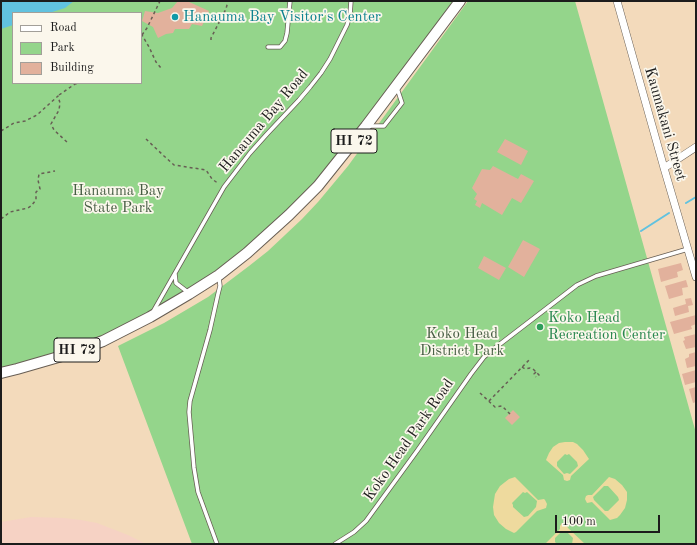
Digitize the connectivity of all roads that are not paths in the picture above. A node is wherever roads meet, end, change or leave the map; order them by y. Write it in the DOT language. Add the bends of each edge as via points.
graph roads {
  1 [pos="290,1"];
  2 [pos="351,1"];
  3 [pos="460,1"];
  4 [pos="617,1"];
  5 [pos="268,47"];
  6 [pos="396,86"];
  7 [pos="366,126"];
  8 [pos="696,147"];
  9 [pos="664,168"];
  10 [pos="696,246"];
  11 [pos="688,249"];
  12 [pos="175,274"];
  13 [pos="219,275"];
  14 [pos="696,277"];
  15 [pos="189,294"];
  16 [pos="150,318"];
  17 [pos="1,373"];
  18 [pos="217,544"];
  19 [pos="335,544"];
  1 -- 5 [label="lane" via="285,41 280,47"];
  2 -- 12 [label="lane, Hanauma Bay Road" via="347,25 321,74 250,153 224,187"];
  3 -- 6 [label="main road, HI 72"];
  4 -- 9 [label="street, Kaumakani Street"];
  6 -- 7 [label="main road, HI 72"];
  6 -- 7 [label="lane" via="402,103 384,126"];
  7 -- 13 [label="main road, HI 72" via="318,186 247,253"];
  8 -- 9 [label="street"];
  9 -- 11 [label="street, Kaumakani Street"];
  10 -- 11 [label="street"];
  11 -- 14 [label="street, Kaumakani Street"];
  11 -- 19 [label="lane, Koko Head Park Road" via="596,276 577,285 491,351 471,374 366,521"];
  12 -- 15 [label="lane" via="176,283"];
  12 -- 16 [label="lane, Hanauma Bay Road"];
  13 -- 15 [label="main road, HI 72"];
  13 -- 18 [label="lane" via="220,286 189,412 198,492"];
  15 -- 16 [label="main road, HI 72"];
  16 -- 17 [label="main road, HI 72" via="103,341 62,356"];
}
